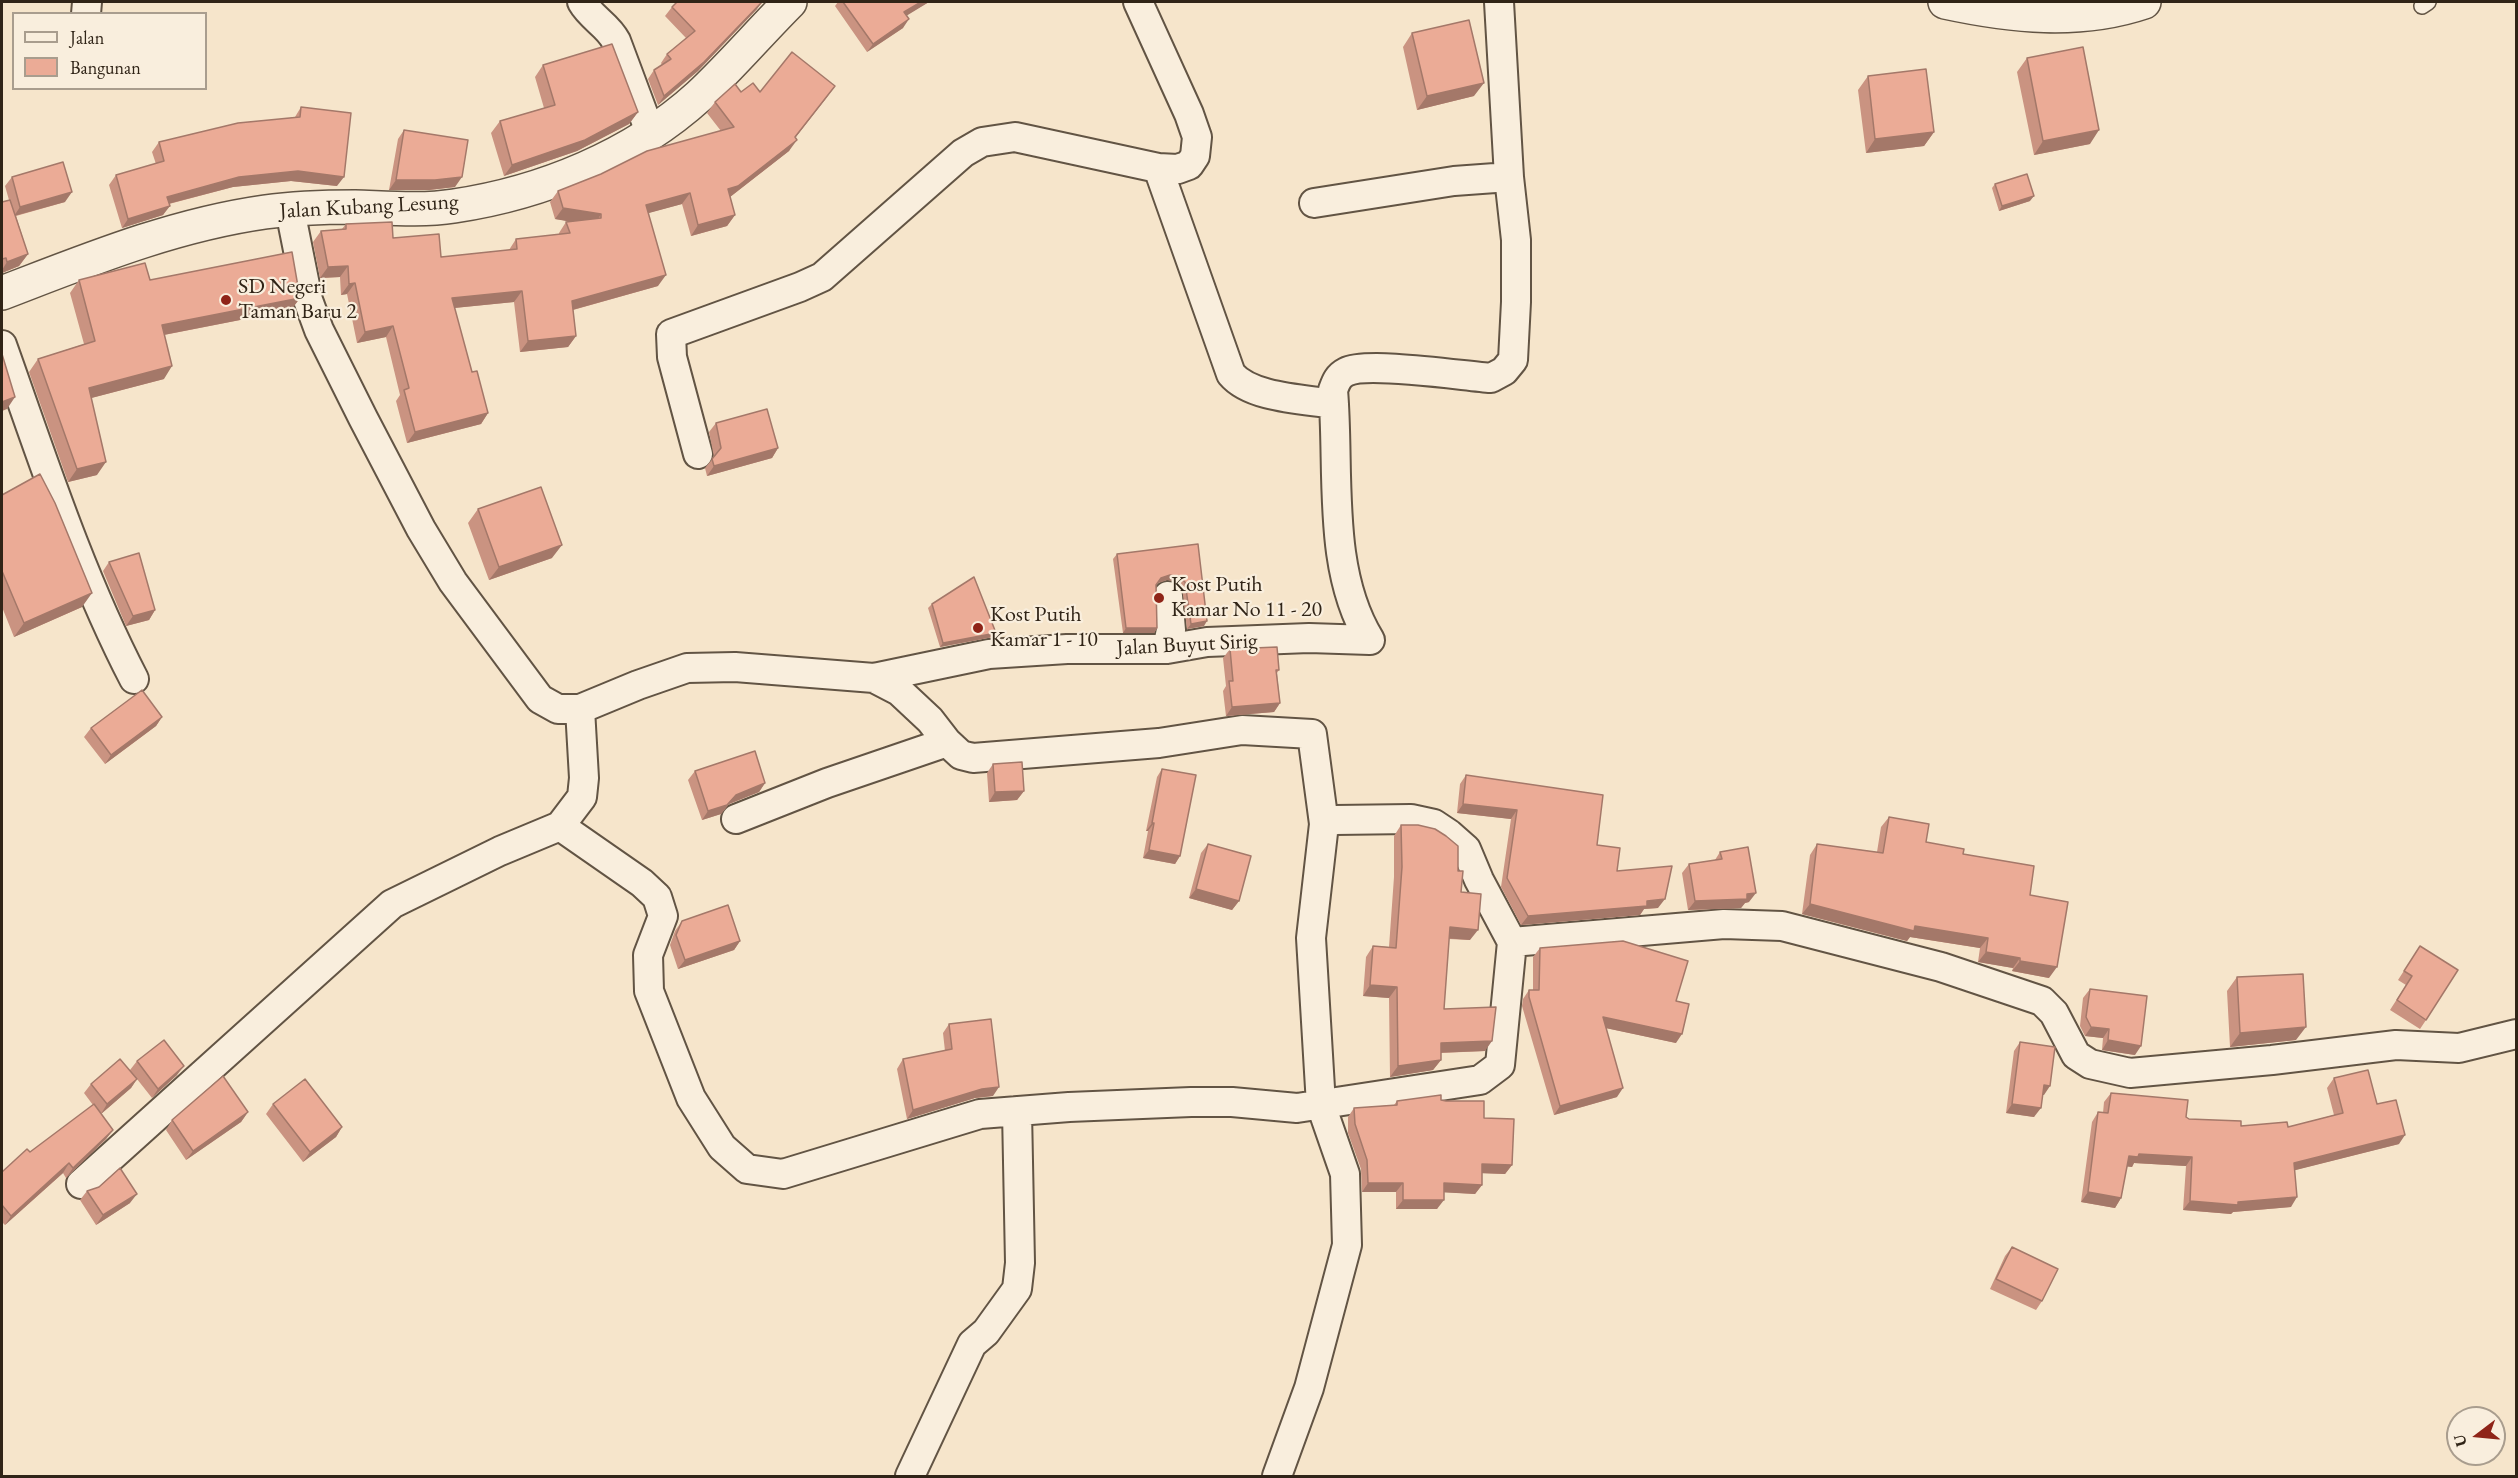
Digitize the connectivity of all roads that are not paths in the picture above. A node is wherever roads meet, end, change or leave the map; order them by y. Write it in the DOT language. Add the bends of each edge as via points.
graph roads {
  1 [pos="582,2"];
  2 [pos="790,2"];
  3 [pos="1138,2"];
  4 [pos="1499,2"];
  5 [pos="1945,2"];
  6 [pos="2144,2"];
  7 [pos="650,132"];
  8 [pos="1158,168"];
  9 [pos="1509,177"];
  10 [pos="1314,203"];
  11 [pos="290,210"];
  12 [pos="2,293"];
  13 [pos="2,345"];
  14 [pos="1334,404"];
  15 [pos="698,454"];
  16 [pos="1168,596"];
  17 [pos="1167,649"];
  18 [pos="874,678"];
  19 [pos="134,679"];
  20 [pos="580,709"];
  21 [pos="947,742"];
  22 [pos="735,819"];
  23 [pos="1324,824"];
  24 [pos="560,826"];
  25 [pos="1512,942"];
  26 [pos="2517,1034"];
  27 [pos="1321,1105"];
  28 [pos="1017,1111"];
  29 [pos="81,1184"];
  30 [pos="909,1476"];
  31 [pos="1277,1476"];
  1 -- 7 [label="street" via="611,31"];
  2 -- 7 [label="street, Jalan Kubang Lesung" via="697,97"];
  3 -- 8 [label="street" via="1197,137 1196,156 1189,165"];
  4 -- 9 [label="street"];
  5 -- 6 [label="street" via="2013,14 2072,16"];
  7 -- 11 [label="street, Jalan Kubang Lesung" via="623,149 541,186 454,206"];
  8 -- 14 [label="street" via="1236,381 1251,390"];
  8 -- 15 [label="street" via="1015,137 982,142 963,153 822,277 671,334 672,357"];
  9 -- 10 [label="street"];
  9 -- 14 [label="street" via="1516,240 1513,360 1491,378 1395,368 1349,370 1339,376 1333,390"];
  11 -- 12 [label="street, Jalan Kubang Lesung" via="224,219 154,236"];
  11 -- 20 [label="street" via="308,300 319,330 421,529 453,582 540,699 558,709"];
  13 -- 19 [label="street" via="110,632"];
  14 -- 17 [label="street, Jalan Buyut Sirig" via="1339,549 1361,625 1370,639 1208,642"];
  16 -- 17 [label="street" via="1171,630"];
  17 -- 18 [label="street, Jalan Buyut Sirig" via="988,654"];
  18 -- 20 [label="street" via="735,667 687,668"];
  18 -- 21 [label="street" via="899,691"];
  20 -- 24 [label="street" via="582,797"];
  21 -- 22 [label="street"];
  21 -- 23 [label="street" via="961,755 973,758 1159,743 1242,730 1312,734"];
  23 -- 25 [label="street" via="1335,820 1411,819 1434,824 1466,849"];
  23 -- 27 [label="street" via="1311,938"];
  24 -- 28 [label="street" via="657,897 663,916 648,955 649,991 691,1098 722,1147 747,1169 783,1174 980,1114"];
  24 -- 29 [label="street" via="392,904"];
  25 -- 26 [label="street" via="1724,924 1782,926 1941,967 2042,1001 2054,1013 2076,1055 2090,1064 2130,1073 2396,1045 2459,1048"];
  25 -- 27 [label="street" via="1502,1055 1493,1073 1480,1080"];
  27 -- 28 [label="street" via="1297,1108 1191,1102"];
  27 -- 31 [label="street" via="1345,1174 1347,1245 1309,1388"];
  28 -- 30 [label="street" via="1017,1289 986,1332 972,1344"];
}
